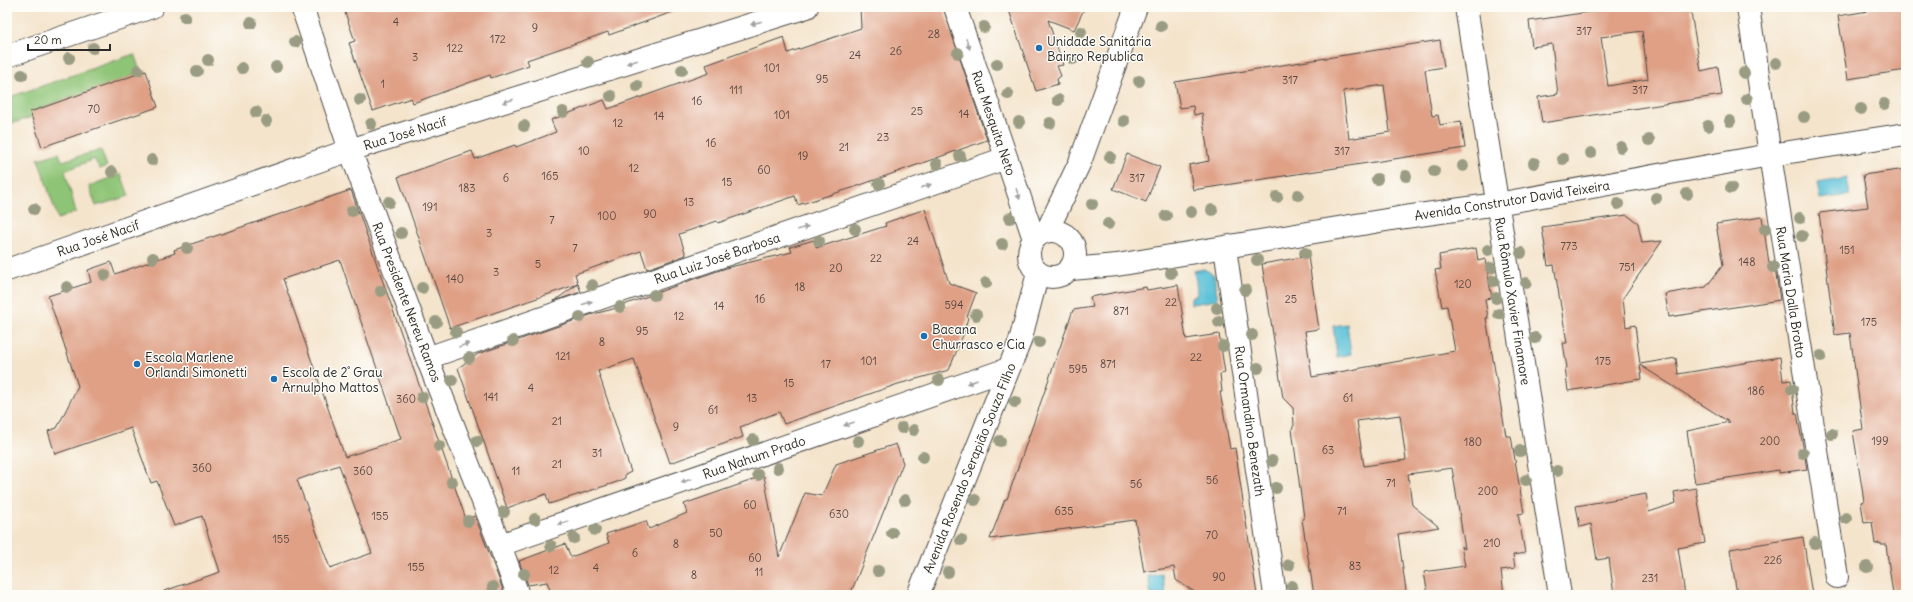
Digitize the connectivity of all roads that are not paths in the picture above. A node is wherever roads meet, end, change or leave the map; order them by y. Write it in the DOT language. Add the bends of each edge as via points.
graph roads {
  1 [pos="152,7"];
  2 [pos="302,7"];
  3 [pos="806,7"];
  4 [pos="955,7"];
  5 [pos="1136,7"];
  6 [pos="1466,7"];
  7 [pos="1748,7"];
  8 [pos="7,56"];
  9 [pos="1906,134"];
  10 [pos="350,150"];
  11 [pos="1770,155"];
  12 [pos="1006,158"];
  13 [pos="1497,204"];
  14 [pos="1048,234"];
  15 [pos="1225,248"];
  16 [pos="1060,268"];
  17 [pos="7,270"];
  18 [pos="427,358"];
  19 [pos="1008,369"];
  20 [pos="500,545"];
  21 [pos="1837,578"];
  22 [pos="518,595"];
  23 [pos="918,595"];
  24 [pos="1275,595"];
  25 [pos="1560,595"];
  1 -- 8 [label="street"];
  2 -- 10 [label="street, Rua Presidente Nereu Ramos"];
  3 -- 10 [label="street, Rua José Nacif, one-way"];
  4 -- 12 [label="street, Rua Mesquita Neto, one-way"];
  5 -- 14 [label="street" via="1080,162"];
  6 -- 13 [label="street, Rua Rômulo Xavier Finamore"];
  7 -- 11 [label="street, Rua Maria Dalla Brotto"];
  9 -- 11 [label="street, Avenida Construtor David Teixeira"];
  10 -- 17 [label="street, Rua José Nacif"];
  10 -- 18 [label="street, Rua Presidente Nereu Ramos"];
  11 -- 13 [label="street, Avenida Construtor David Teixeira"];
  11 -- 21 [label="street, Rua Maria Dalla Brotto"];
  12 -- 14 [label="street, Rua Mesquita Neto, one-way"];
  18 -- 12 [label="street, Rua Luiz José Barbosa, one-way"];
  13 -- 15 [label="street, Avenida Construtor David Teixeira"];
  13 -- 25 [label="street, Rua Rômulo Xavier Finamore"];
  14 -- 16 [label="street" via="1074,245"];
  14 -- 16 [label="street" via="1029,253 1030,260"];
  15 -- 16 [label="street, Avenida Construtor David Teixeira" via="1117,265"];
  15 -- 24 [label="street, Rua Ormandino Benezath"];
  16 -- 19 [label="street, Avenida Rosendo Serapião Souza Filho" via="1020,340"];
  18 -- 20 [label="street, Rua Presidente Nereu Ramos"];
  19 -- 20 [label="street, Rua Nahum Prado, one-way"];
  19 -- 23 [label="street, Avenida Rosendo Serapião Souza Filho"];
  20 -- 22 [label="street, Rua Presidente Nereu Ramos"];
}
